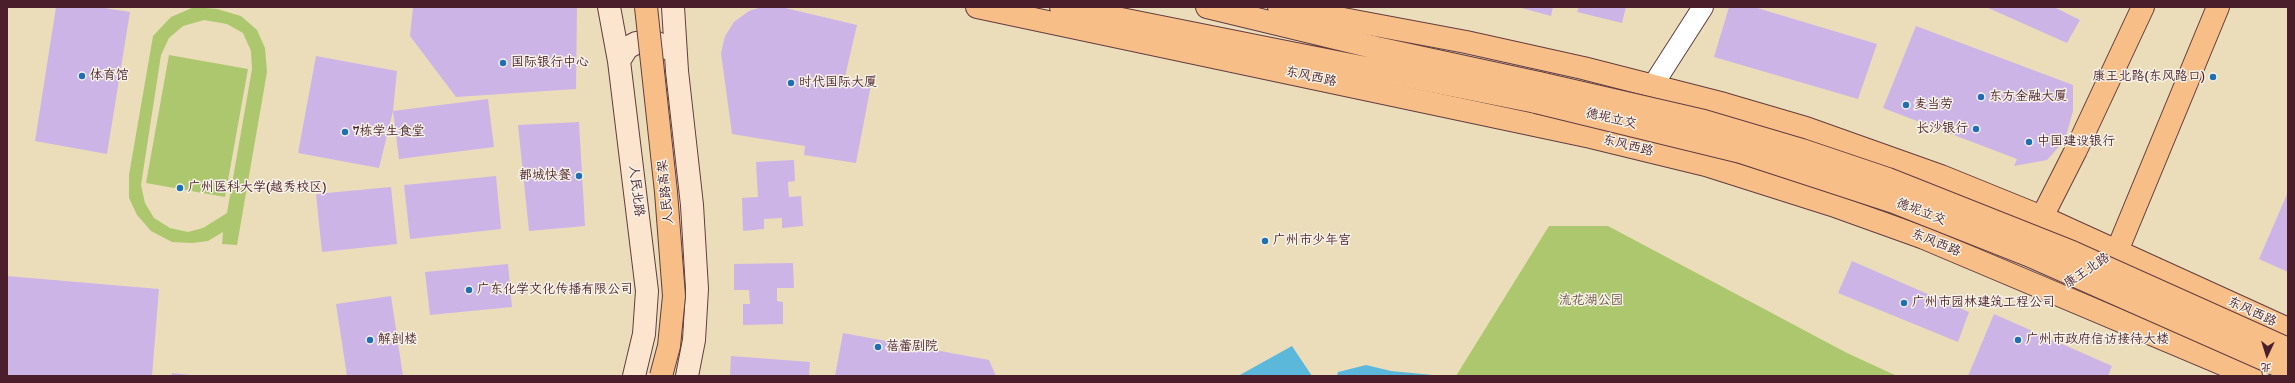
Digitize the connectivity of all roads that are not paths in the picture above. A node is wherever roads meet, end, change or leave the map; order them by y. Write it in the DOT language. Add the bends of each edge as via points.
graph roads {
  1 [pos="609,7"];
  2 [pos="646,7"];
  3 [pos="673,7"];
  4 [pos="977,7"];
  5 [pos="1061,7"];
  6 [pos="1207,7"];
  7 [pos="1279,7"];
  8 [pos="1703,7"];
  9 [pos="2143,7"];
  10 [pos="2218,7"];
  11 [pos="619,61"];
  12 [pos="677,72"];
  13 [pos="1653,85"];
  14 [pos="1538,92"];
  15 [pos="1900,161"];
  16 [pos="2042,217"];
  17 [pos="1877,220"];
  18 [pos="2117,251"];
  19 [pos="2054,292"];
  20 [pos="2288,329"];
  21 [pos="2288,348"];
  22 [pos="2288,352"];
  23 [pos="2288,370"];
  24 [pos="634,376"];
  25 [pos="661,376"];
  26 [pos="687,376"];
  27 [pos="2251,376"];
  28 [pos="2277,376"];
  1 -- 11 [label="main road, 人民北路"];
  2 -- 25 [label="main road, 人民路高架, bridge" via="666,192 674,296 669,346"];
  3 -- 12 [label="main road"];
  4 -- 17 [label="main road, 东风西路" via="1598,138 1706,165"];
  5 -- 14 [label="main road, 东风西路"];
  6 -- 14 [label="main road" via="1377,48"];
  7 -- 13 [label="main road, 东风西路" via="1466,42"];
  8 -- 13 [label="street"];
  9 -- 16 [label="main road" via="2080,143"];
  10 -- 18 [label="main road, 康王北路"];
  11 -- 12 [label="main road" via="628,48 636,43 655,42 671,51"];
  11 -- 24 [label="main road, 人民北路" via="647,291 644,334"];
  12 -- 26 [label="main road" via="692,205 696,289 694,340"];
  13 -- 15 [label="main road, 东风西路" via="1806,128"];
  14 -- 21 [label="main road, 德坭立交, bridge" via="1704,121 1881,176 2072,252"];
  14 -- 23 [label="main road, 德坭立交, bridge" via="1741,152 1886,199 2028,255"];
  15 -- 16 [label="main road, 东风西路"];
  15 -- 17 [label="main road"];
  16 -- 18 [label="main road, 东风西路"];
  16 -- 19 [label="main road, 康王北路"];
  17 -- 19 [label="main road, 东风西路"];
  18 -- 19 [label="main road, 康王北路"];
  18 -- 20 [label="main road, 东风西路"];
  19 -- 27 [label="main road, 东风西路"];
  22 -- 28 [label="main road"];
}
